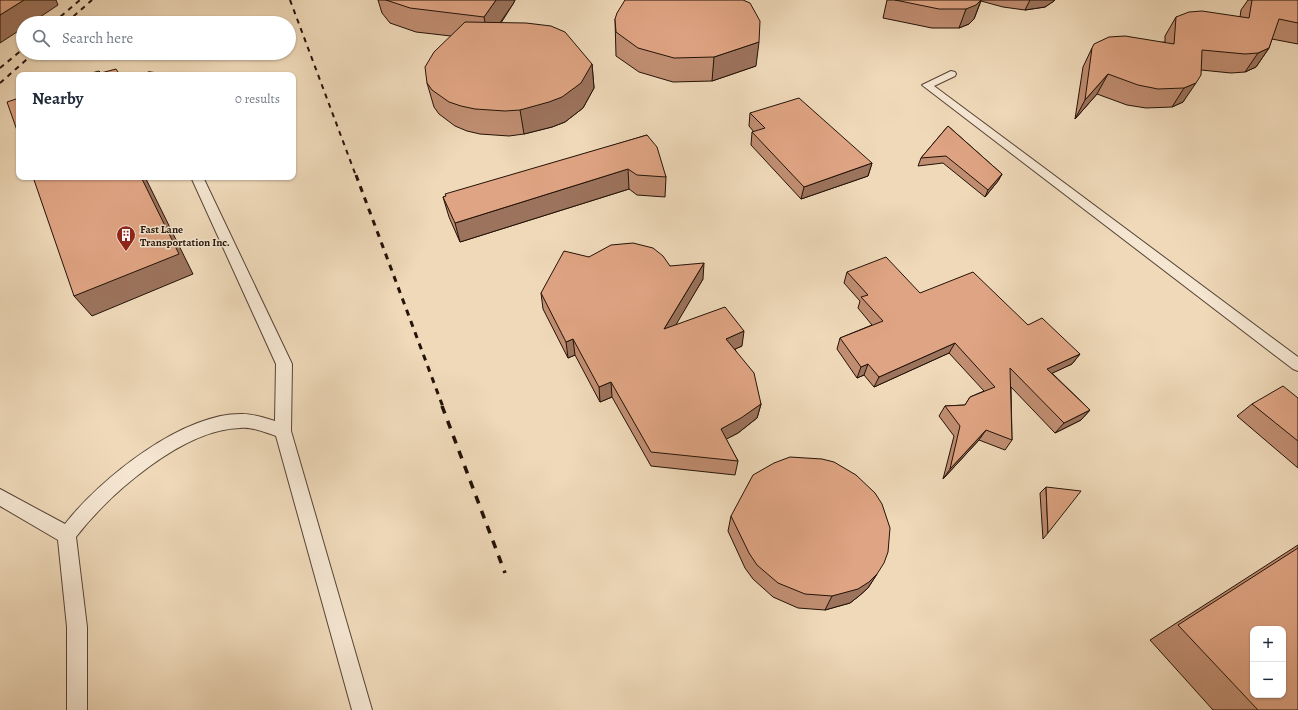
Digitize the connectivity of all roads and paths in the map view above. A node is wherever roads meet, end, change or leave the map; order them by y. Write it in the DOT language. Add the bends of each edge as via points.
graph roads {
  1 [pos="951,74"];
  2 [pos="198,180"];
  3 [pos="1298,365"];
  4 [pos="283,431"];
  5 [pos="0,497"];
  6 [pos="67,535"];
  7 [pos="77,710"];
  8 [pos="362,710"];
  1 -- 3 [label="lane" via="927,85"];
  2 -- 4 [label="lane" via="284,364"];
  4 -- 6 [label="lane" via="251,421 235,420 212,425 183,439 119,481 91,506"];
  4 -- 8 [label="lane"];
  5 -- 6 [label="lane"];
  6 -- 7 [label="lane" via="77,627"];
}
